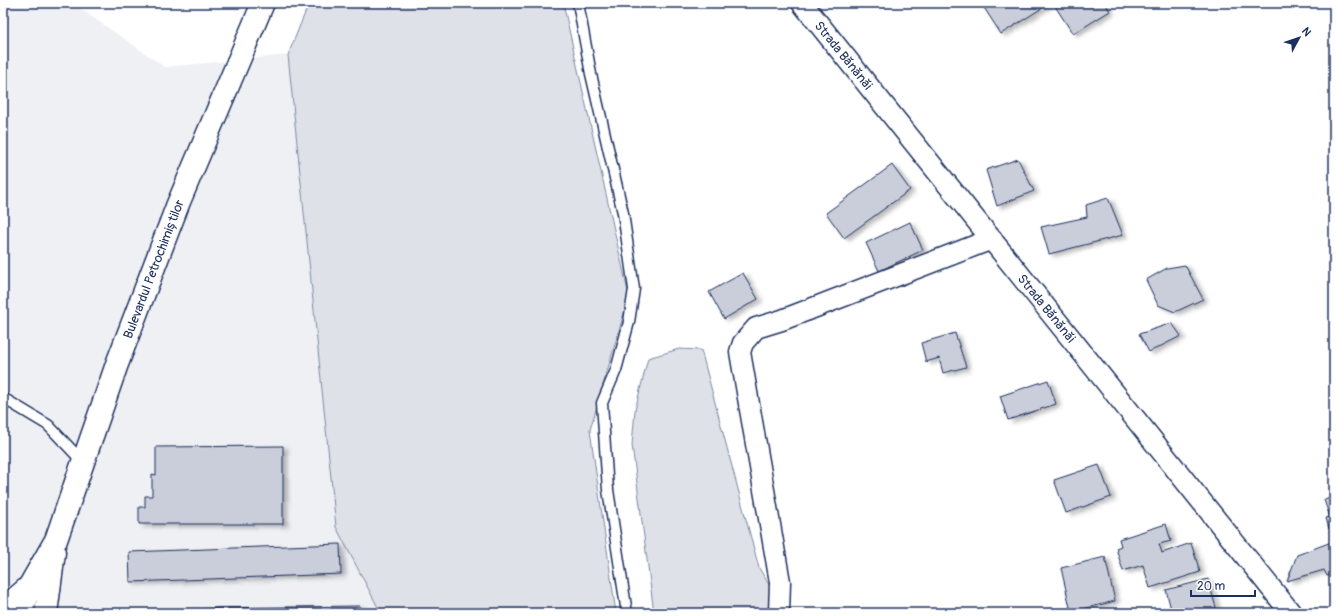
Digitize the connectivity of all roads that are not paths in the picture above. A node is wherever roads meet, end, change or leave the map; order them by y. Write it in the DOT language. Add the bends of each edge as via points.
graph roads {
  1 [pos="262,3"];
  2 [pos="578,3"];
  3 [pos="802,3"];
  4 [pos="992,239"];
  5 [pos="3,398"];
  6 [pos="84,462"];
  7 [pos="56,540"];
  8 [pos="29,587"];
  9 [pos="3,609"];
  10 [pos="22,613"];
  11 [pos="46,613"];
  12 [pos="627,613"];
  13 [pos="779,613"];
  14 [pos="1291,613"];
  1 -- 6 [label="main road, Bulevardul Petrochimiștilor" via="178,204"];
  2 -- 12 [label="lane" via="591,74 623,213 634,289 629,322 616,370 602,403 608,490"];
  3 -- 4 [label="street, Strada Bănănăi"];
  4 -- 13 [label="street" via="756,328 743,343 740,352 780,582"];
  4 -- 14 [label="street, Strada Bănănăi"];
  5 -- 6 [label="lane" via="48,425"];
  6 -- 7 [label="main road, Bulevardul Petrochimiștilor"];
  7 -- 8 [label="main road, Bulevardul Petrochimiștilor"];
  7 -- 11 [label="main road, Bulevardul Petrochimiștilor"];
  8 -- 9 [label="main road"];
  8 -- 10 [label="main road, Bulevardul Petrochimiștilor"];
}
